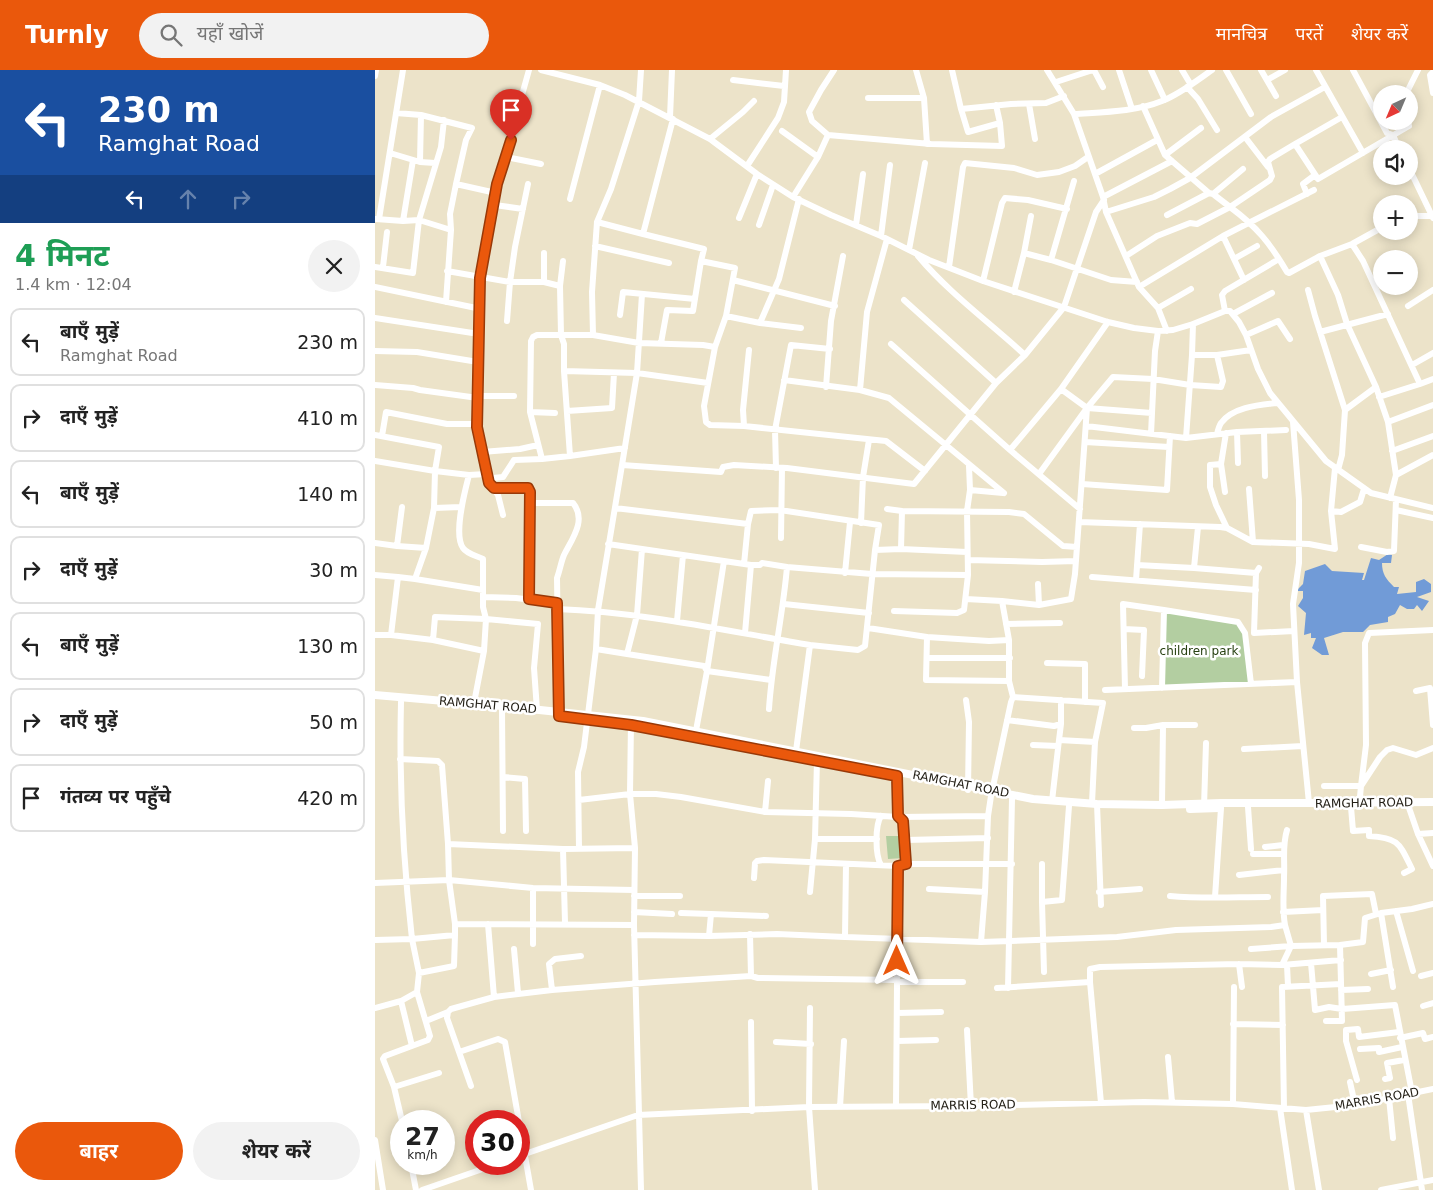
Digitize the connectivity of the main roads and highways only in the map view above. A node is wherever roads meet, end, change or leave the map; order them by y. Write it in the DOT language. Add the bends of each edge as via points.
graph roads {
  1 [pos="375,695"];
  2 [pos="375,700"];
  3 [pos="559,714"];
  4 [pos="695,734"];
  5 [pos="968,788"];
  6 [pos="991,794"];
  7 [pos="1433,802"];
  8 [pos="1408,804"];
  9 [pos="1095,805"];
  10 [pos="1281,805"];
  11 [pos="1357,805"];
  12 [pos="1204,806"];
  13 [pos="1433,807"];
  1 -- 3 [label="main road, RAMGHAT ROAD"];
  2 -- 3 [label="main road, RAMGHAT ROAD"];
  3 -- 4 [label="main road, RAMGHAT ROAD" via="631,722"];
  4 -- 5 [label="main road, RAMGHAT ROAD"];
  4 -- 5 [label="main road, RAMGHAT ROAD" via="796,751"];
  5 -- 6 [label="main road, RAMGHAT ROAD"];
  6 -- 9 [label="main road, RAMGHAT ROAD"];
  6 -- 9 [label="main road, RAMGHAT ROAD" via="1032,803"];
  7 -- 8 [label="main road, RAMGHAT ROAD"];
  8 -- 11 [label="main road, RAMGHAT ROAD"];
  8 -- 13 [label="main road, RAMGHAT ROAD"];
  9 -- 12 [label="main road, RAMGHAT ROAD"];
  9 -- 12 [label="main road, RAMGHAT ROAD"];
  10 -- 11 [label="main road, RAMGHAT ROAD"];
  10 -- 11 [label="main road, RAMGHAT ROAD"];
  10 -- 12 [label="main road, RAMGHAT ROAD"];
  10 -- 12 [label="main road, RAMGHAT ROAD"];
}
